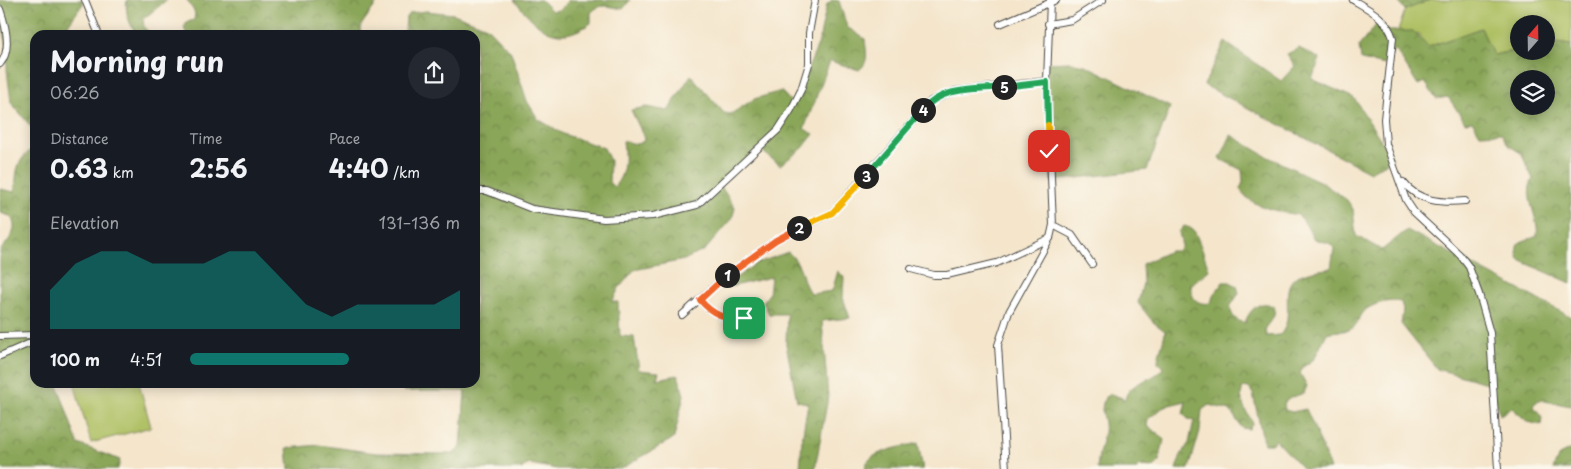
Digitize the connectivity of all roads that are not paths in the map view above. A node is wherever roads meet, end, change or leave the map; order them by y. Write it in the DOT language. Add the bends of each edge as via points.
graph roads {
  1 [pos="85,0"];
  2 [pos="815,0"];
  3 [pos="1056,0"];
  4 [pos="1103,0"];
  5 [pos="1353,0"];
  6 [pos="1050,2"];
  7 [pos="0,9"];
  8 [pos="1000,24"];
  9 [pos="1048,24"];
  10 [pos="97,30"];
  11 [pos="0,64"];
  12 [pos="1047,82"];
  13 [pos="1399,177"];
  14 [pos="480,191"];
  15 [pos="1465,201"];
  16 [pos="1052,225"];
  17 [pos="1050,238"];
  18 [pos="1092,264"];
  19 [pos="910,269"];
  20 [pos="700,300"];
  21 [pos="682,315"];
  22 [pos="744,318"];
  23 [pos="30,335"];
  24 [pos="0,336"];
  25 [pos="30,343"];
  26 [pos="0,356"];
  27 [pos="1006,469"];
  28 [pos="1498,469"];
  1 -- 10 [label="street"];
  2 -- 14 [label="street" via="809,34 809,64 791,110 778,130 697,206 653,216 604,219 532,209"];
  3 -- 6 [label="street"];
  4 -- 9 [label="street" via="1072,20"];
  5 -- 13 [label="street" via="1381,17 1393,38 1384,119 1386,144"];
  6 -- 8 [label="street"];
  6 -- 9 [label="street"];
  7 -- 11 [label="street" via="7,45 7,53"];
  9 -- 12 [label="street"];
  12 -- 16 [label="street"];
  12 -- 20 [label="street" via="955,91 931,101 832,213 776,240 726,276"];
  13 -- 15 [label="street" via="1420,197 1450,203"];
  13 -- 28 [label="street" via="1406,200 1414,212 1460,255 1469,268 1478,294 1490,333"];
  16 -- 17 [label="street"];
  16 -- 18 [label="street" via="1072,235"];
  17 -- 19 [label="street" via="997,263 947,275"];
  17 -- 27 [label="street" via="1009,312 998,345"];
  20 -- 21 [label="street"];
  20 -- 22 [label="street" via="714,314"];
  23 -- 24 [label="street"];
  25 -- 26 [label="street"];
}
